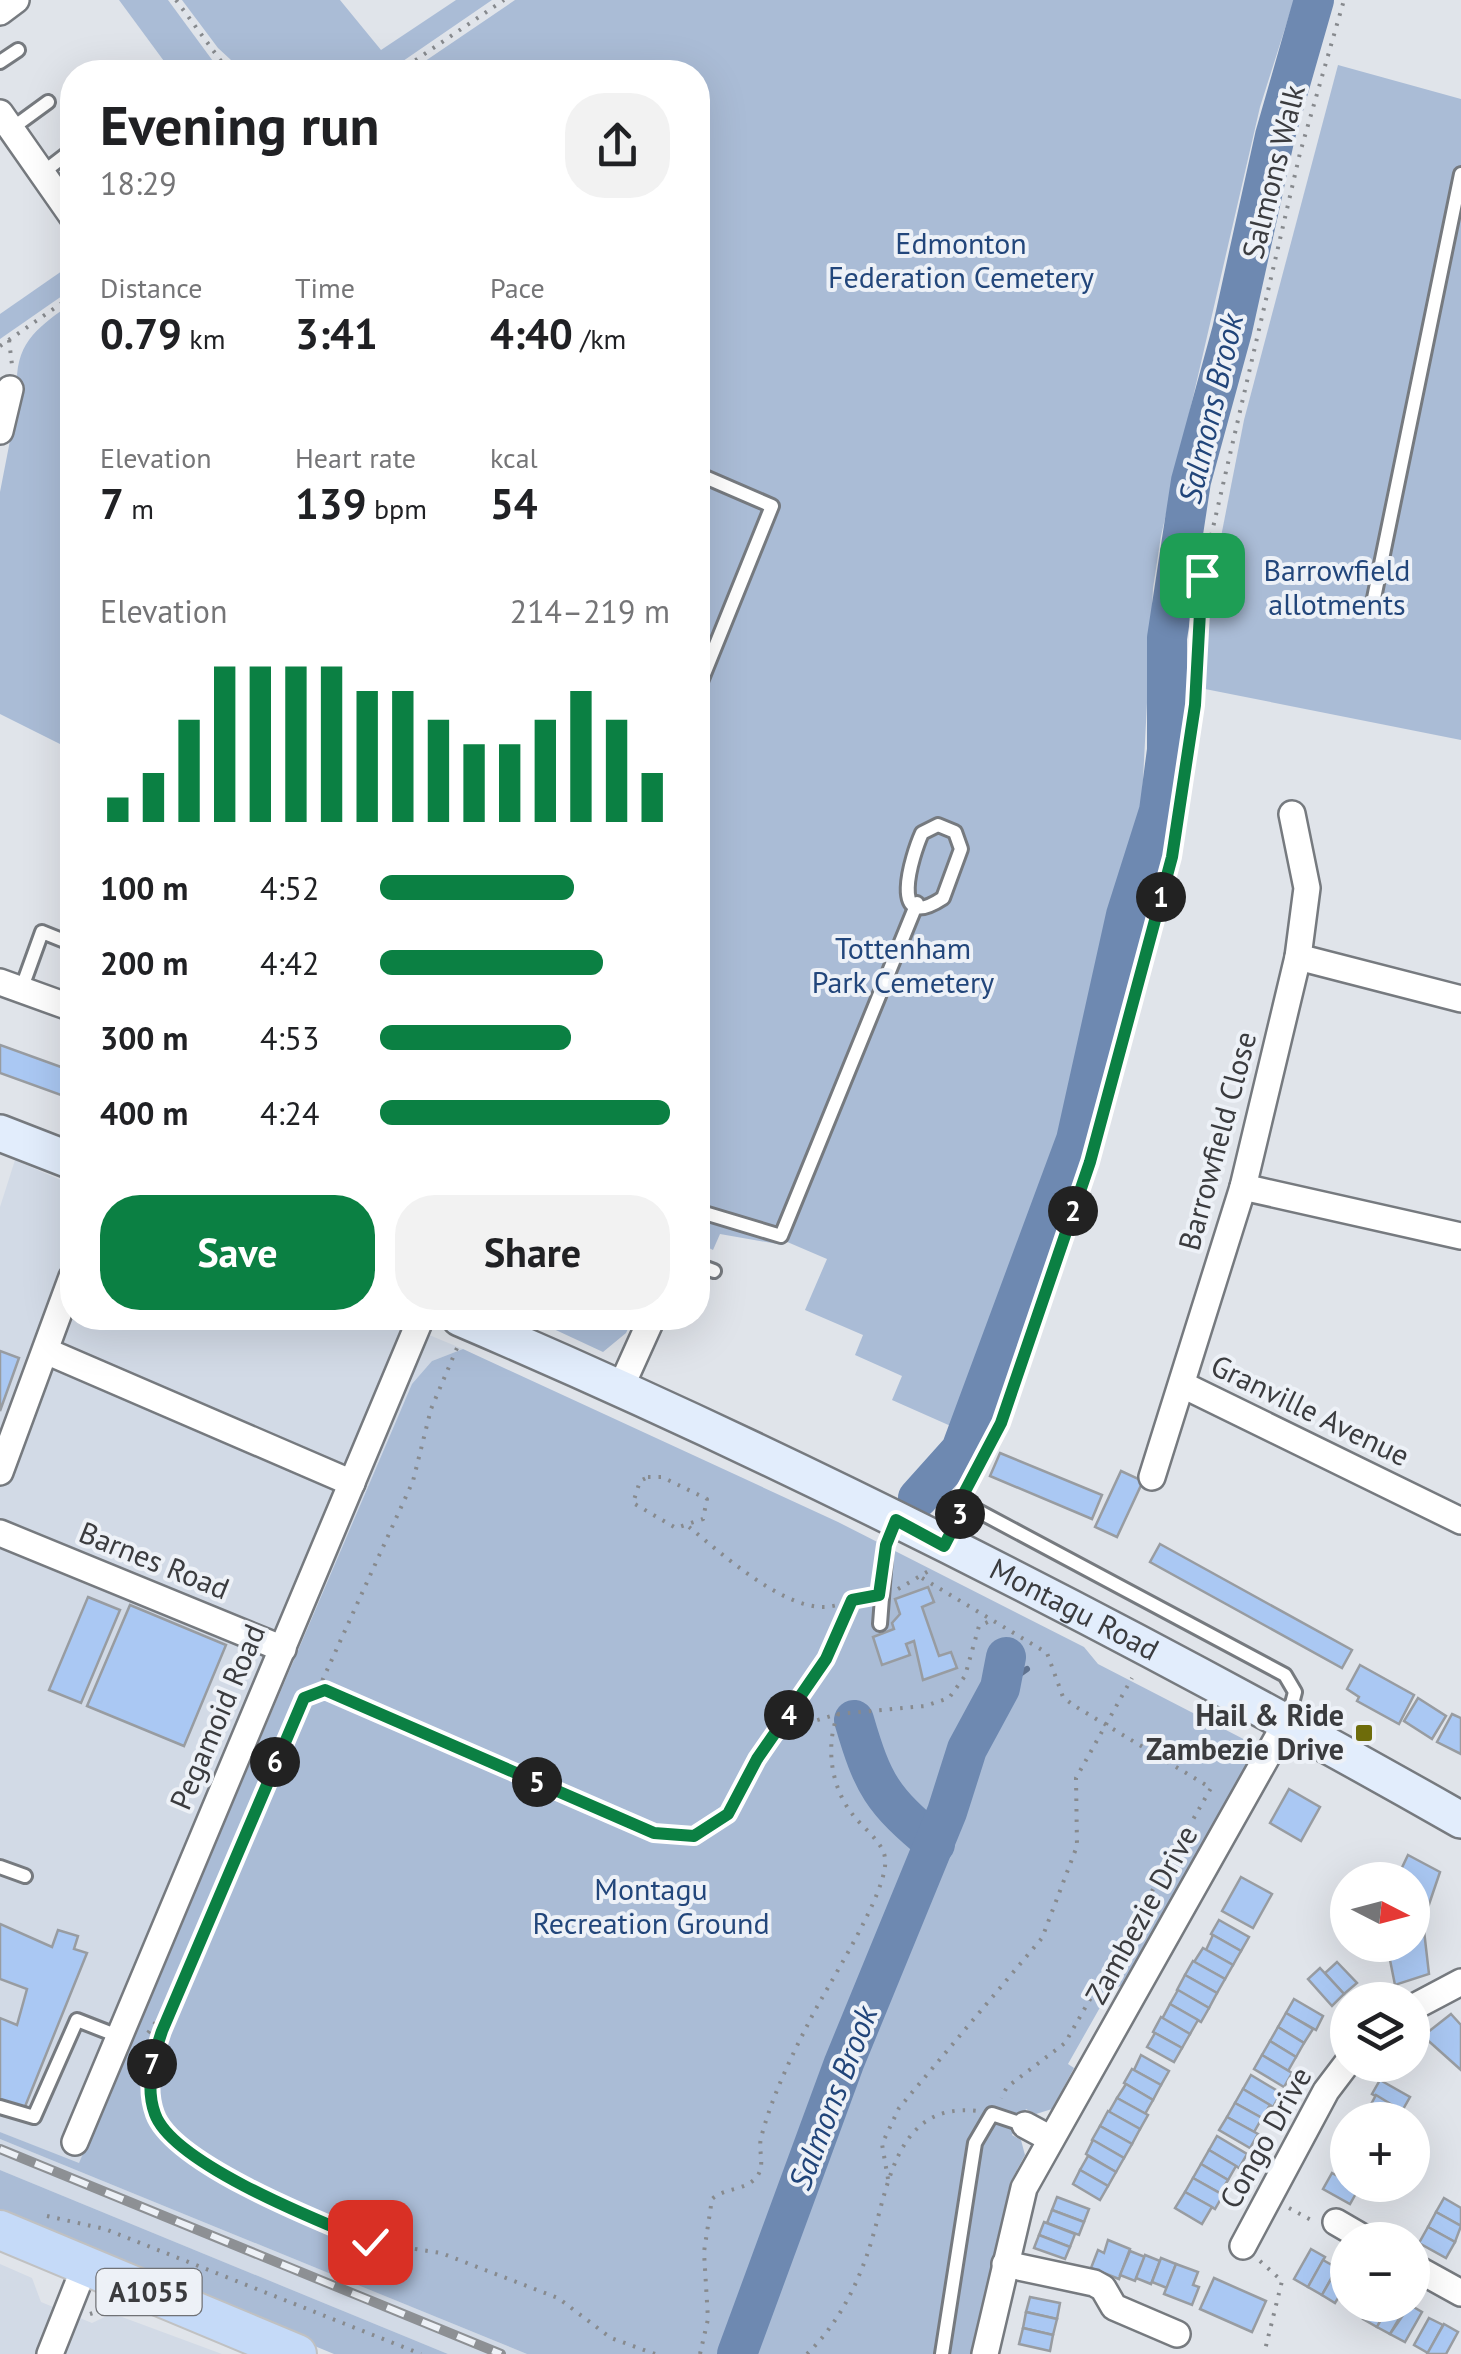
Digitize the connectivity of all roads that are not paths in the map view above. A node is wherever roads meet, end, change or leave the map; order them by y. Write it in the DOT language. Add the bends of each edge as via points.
graph roads {
  1 [pos="16,0"];
  2 [pos="0,12"];
  3 [pos="18,50"];
  4 [pos="0,62"];
  5 [pos="48,102"];
  6 [pos="5,121"];
  7 [pos="60,159"];
  8 [pos="41,174"];
  9 [pos="1461,174"];
  10 [pos="60,200"];
  11 [pos="10,390"];
  12 [pos="0,432"];
  13 [pos="710,479"];
  14 [pos="1373,602"];
  15 [pos="710,659"];
  16 [pos="1292,814"];
  17 [pos="918,904"];
  18 [pos="60,939"];
  19 [pos="1298,956"];
  20 [pos="11,986"];
  21 [pos="1461,998"];
  22 [pos="60,1004"];
  23 [pos="0,1133"];
  24 [pos="60,1156"];
  25 [pos="1243,1187"];
  26 [pos="710,1216"];
  27 [pos="1461,1236"];
  28 [pos="710,1270"];
  29 [pos="714,1271"];
  30 [pos="60,1311"];
  31 [pos="417,1330"];
  32 [pos="463,1330"];
  33 [pos="647,1330"];
  34 [pos="46,1351"];
  35 [pos="1183,1385"];
  36 [pos="620,1390"];
  37 [pos="0,1472"];
  38 [pos="1152,1477"];
  39 [pos="352,1483"];
  40 [pos="896,1520"];
  41 [pos="1461,1521"];
  42 [pos="0,1533"];
  43 [pos="940,1556"];
  44 [pos="880,1624"];
  45 [pos="283,1649"];
  46 [pos="1287,1721"];
  47 [pos="1461,1820"];
  48 [pos="0,1867"];
  49 [pos="25,1876"];
  50 [pos="1461,1982"];
  51 [pos="1430,1998"];
  52 [pos="118,2036"];
  53 [pos="1333,2082"];
  54 [pos="0,2107"];
  55 [pos="1025,2125"];
  56 [pos="1051,2140"];
  57 [pos="74,2142"];
  58 [pos="0,2230"];
  59 [pos="1243,2246"];
  60 [pos="1004,2264"];
  61 [pos="85,2266"];
  62 [pos="1430,2276"];
  63 [pos="1461,2293"];
  64 [pos="1177,2334"];
  65 [pos="50,2354"];
  66 [pos="297,2354"];
  67 [pos="942,2354"];
  68 [pos="985,2354"];
  1 -- 2 [label="street"];
  3 -- 4 [label="lane"];
  5 -- 6 [label="lane"];
  6 -- 8 [label="street"];
  7 -- 8 [label="lane"];
  8 -- 10 [label="street"];
  9 -- 14 [label="lane"];
  11 -- 12 [label="street"];
  13 -- 15 [label="lane" via="772,506"];
  16 -- 19 [label="street, Barrowfield Close" via="1308,888"];
  17 -- 17 [label="lane" via="904,882 911,856 922,833 948,827 961,849 954,874 943,898"];
  17 -- 26 [label="lane" via="781,1236"];
  18 -- 20 [label="lane" via="42,932"];
  19 -- 21 [label="street"];
  19 -- 25 [label="street, Barrowfield Close"];
  20 -- 22 [label="street"];
  23 -- 24 [label="main road"];
  25 -- 27 [label="street"];
  25 -- 35 [label="street, Barrowfield Close"];
  28 -- 29 [label="lane"];
  30 -- 34 [label="street"];
  31 -- 39 [label="street, Pegamoid Road"];
  32 -- 36 [label="main road, Montagu Road"];
  33 -- 36 [label="street"];
  34 -- 37 [label="street"];
  34 -- 39 [label="street"];
  35 -- 38 [label="street, Barrowfield Close"];
  35 -- 41 [label="street, Granville Avenue"];
  36 -- 40 [label="main road, Montagu Road"];
  39 -- 45 [label="street, Pegamoid Road"];
  40 -- 43 [label="main road, Montagu Road"];
  40 -- 44 [label="lane" via="886,1545"];
  42 -- 45 [label="street, Barnes Road"];
  43 -- 46 [label="main road, Montagu Road"];
  43 -- 46 [label="lane" via="961,1513 978,1511 1285,1675 1295,1692"];
  45 -- 52 [label="street, Pegamoid Road"];
  46 -- 47 [label="main road, Montagu Road"];
  46 -- 56 [label="street, Zambezie Drive"];
  48 -- 49 [label="lane"];
  50 -- 51 [label="street"];
  52 -- 54 [label="lane" via="77,2020 34,2118"];
  52 -- 57 [label="street, Pegamoid Road"];
  53 -- 59 [label="street, Congo Drive"];
  55 -- 56 [label="street"];
  55 -- 67 [label="lane" via="992,2114 975,2144"];
  56 -- 60 [label="street, Zambezie Drive" via="1018,2201"];
  58 -- 61 [label="main road, A1055"];
  60 -- 64 [label="street" via="1094,2283 1114,2307"];
  60 -- 68 [label="street, Zambezie Drive"];
  61 -- 65 [label="street"];
  61 -- 66 [label="main road, A1055"];
  62 -- 63 [label="street"];
}
